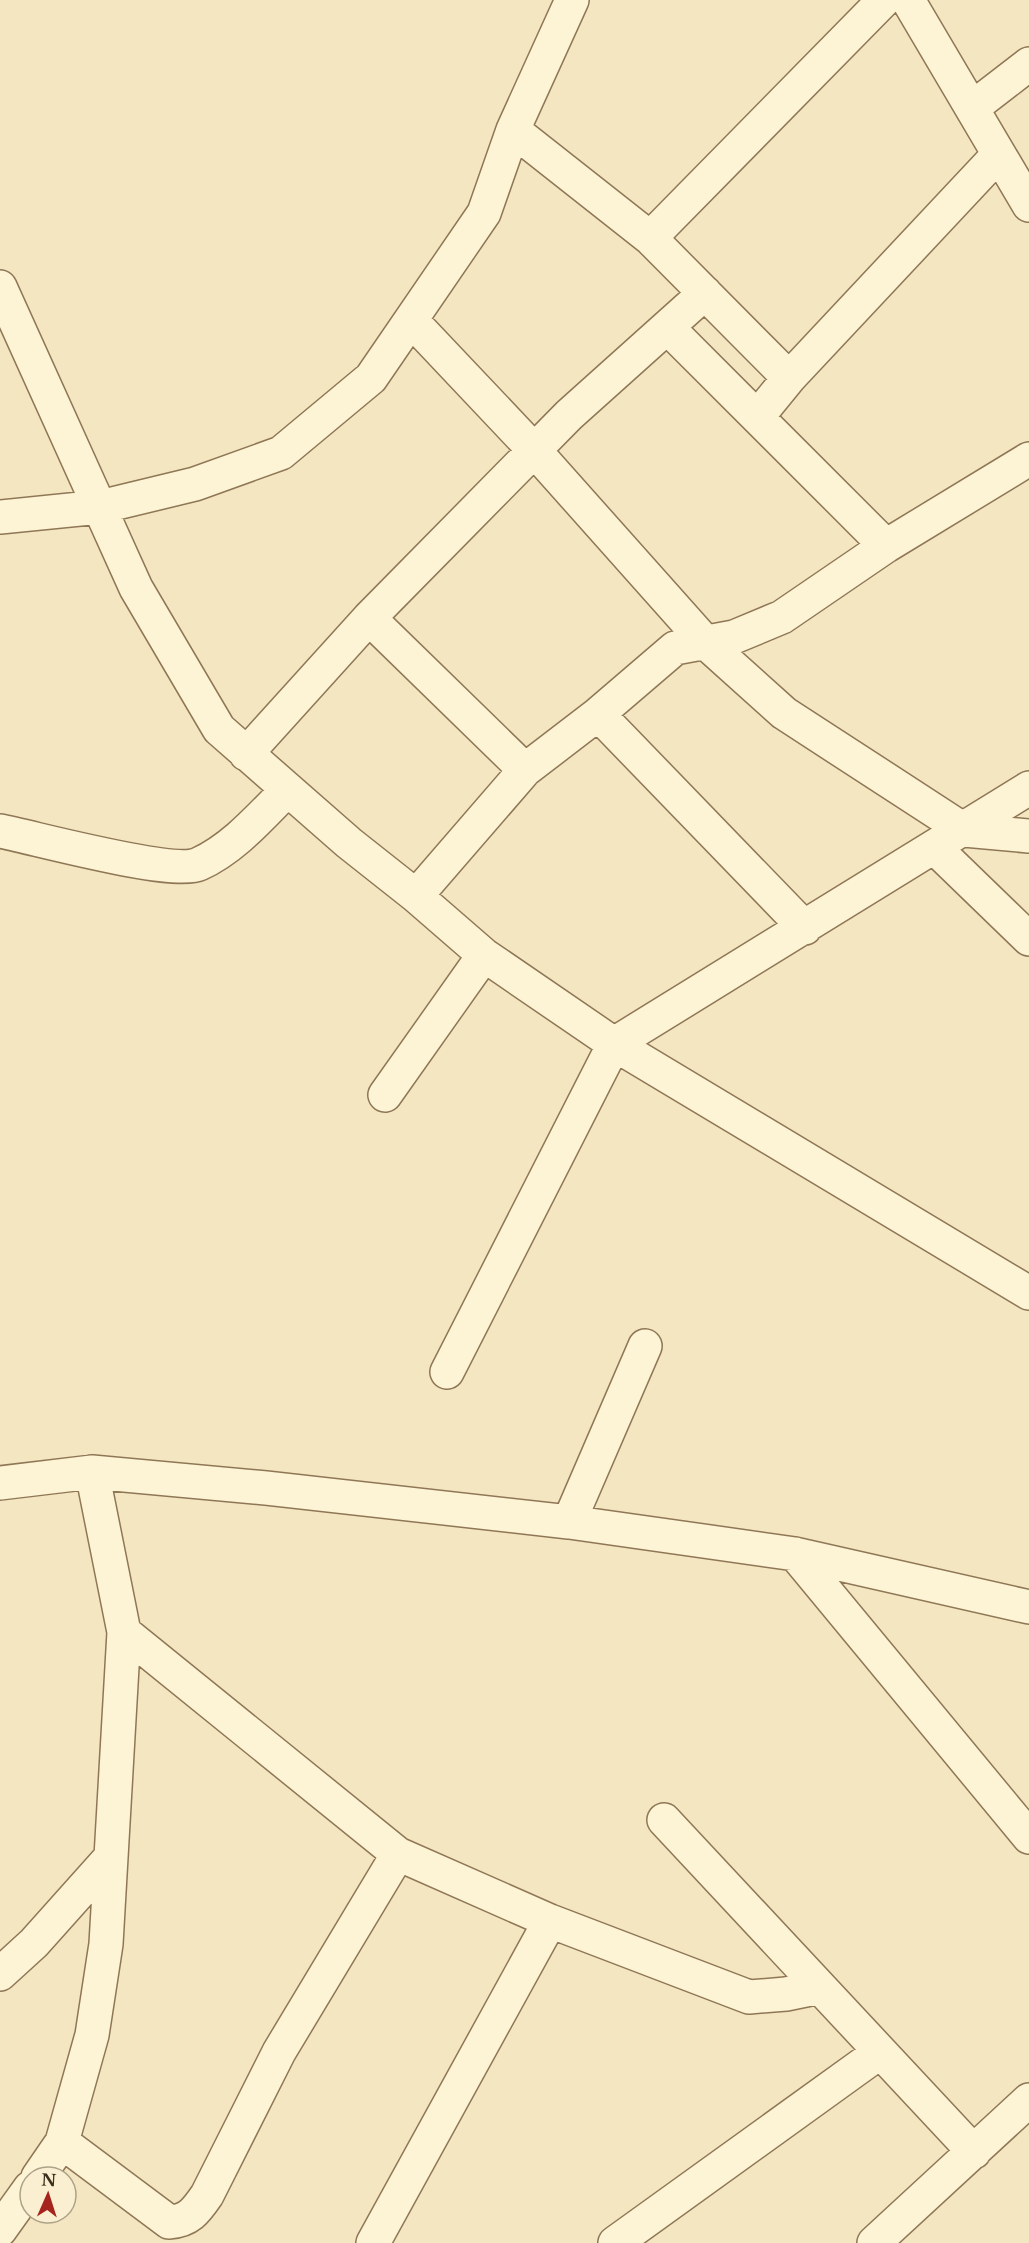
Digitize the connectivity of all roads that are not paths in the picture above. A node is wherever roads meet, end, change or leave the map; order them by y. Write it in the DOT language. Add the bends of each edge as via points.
graph roads {
  1 [pos="572,0"];
  2 [pos="884,0"];
  3 [pos="908,0"];
  4 [pos="1029,64"];
  5 [pos="972,108"];
  6 [pos="513,130"];
  7 [pos="999,154"];
  8 [pos="1029,205"];
  9 [pos="650,238"];
  10 [pos="0,287"];
  11 [pos="705,293"];
  12 [pos="412,321"];
  13 [pos="668,328"];
  14 [pos="789,378"];
  15 [pos="758,416"];
  16 [pos="534,450"];
  17 [pos="1029,459"];
  18 [pos="100,507"];
  19 [pos="0,517"];
  20 [pos="886,546"];
  21 [pos="369,618"];
  22 [pos="705,642"];
  23 [pos="598,714"];
  24 [pos="246,754"];
  25 [pos="525,770"];
  26 [pos="1029,788"];
  27 [pos="287,790"];
  28 [pos="964,830"];
  29 [pos="0,831"];
  30 [pos="1029,836"];
  31 [pos="935,848"];
  32 [pos="416,896"];
  33 [pos="805,927"];
  34 [pos="1029,939"];
  35 [pos="484,956"];
  36 [pos="614,1044"];
  37 [pos="386,1095"];
  38 [pos="1029,1293"];
  39 [pos="645,1346"];
  40 [pos="447,1372"];
  41 [pos="93,1472"];
  42 [pos="0,1483"];
  43 [pos="569,1522"];
  44 [pos="795,1554"];
  45 [pos="1029,1607"];
  46 [pos="124,1632"];
  47 [pos="664,1820"];
  48 [pos="1029,1836"];
  49 [pos="398,1854"];
  50 [pos="110,1858"];
  51 [pos="550,1921"];
  52 [pos="0,1974"];
  53 [pos="820,1987"];
  54 [pos="880,2052"];
  55 [pos="1029,2100"];
  56 [pos="62,2142"];
  57 [pos="974,2152"];
  58 [pos="46,2165"];
  59 [pos="18,2205"];
  60 [pos="0,2230"];
  61 [pos="373,2243"];
  62 [pos="615,2243"];
  63 [pos="874,2243"];
  1 -- 6 [label="street"];
  2 -- 9 [label="street"];
  3 -- 5 [label="street"];
  4 -- 5 [label="street"];
  5 -- 7 [label="street"];
  6 -- 9 [label="street"];
  6 -- 12 [label="street" via="483,213"];
  7 -- 8 [label="street"];
  7 -- 14 [label="street"];
  9 -- 11 [label="street"];
  10 -- 18 [label="street"];
  11 -- 13 [label="street"];
  11 -- 14 [label="street"];
  12 -- 16 [label="street"];
  12 -- 18 [label="street" via="371,378 281,453 195,484"];
  13 -- 15 [label="street"];
  13 -- 16 [label="street"];
  14 -- 15 [label="street"];
  15 -- 20 [label="street"];
  16 -- 21 [label="street"];
  16 -- 22 [label="street"];
  17 -- 20 [label="street"];
  18 -- 19 [label="street"];
  18 -- 24 [label="street" via="136,588 213,719"];
  20 -- 22 [label="street" via="782,617 734,637"];
  21 -- 24 [label="street"];
  21 -- 25 [label="street"];
  22 -- 23 [label="street" via="675,648"];
  22 -- 28 [label="street" via="784,713"];
  23 -- 25 [label="street"];
  23 -- 33 [label="street"];
  24 -- 27 [label="street"];
  25 -- 32 [label="street"];
  26 -- 28 [label="street"];
  27 -- 29 [label="street" via="238,838 198,865 172,866 124,858"];
  27 -- 32 [label="street"];
  28 -- 30 [label="street"];
  28 -- 31 [label="street"];
  31 -- 33 [label="street"];
  31 -- 34 [label="street"];
  32 -- 35 [label="street"];
  33 -- 36 [label="street"];
  35 -- 36 [label="street"];
  35 -- 37 [label="street"];
  36 -- 38 [label="street"];
  36 -- 40 [label="street"];
  39 -- 43 [label="street"];
  41 -- 42 [label="street"];
  41 -- 43 [label="street"];
  41 -- 46 [label="street"];
  43 -- 44 [label="street"];
  44 -- 45 [label="street"];
  44 -- 48 [label="street"];
  46 -- 49 [label="street"];
  46 -- 50 [label="street"];
  47 -- 53 [label="street"];
  49 -- 51 [label="street"];
  49 -- 56 [label="street" via="279,2052 194,2214 182,2221 169,2222"];
  50 -- 52 [label="street" via="34,1943"];
  50 -- 56 [label="street" via="106,1944 92,2035"];
  51 -- 53 [label="street" via="749,1997"];
  51 -- 61 [label="street"];
  53 -- 54 [label="street"];
  54 -- 57 [label="street"];
  54 -- 62 [label="street"];
  55 -- 57 [label="street"];
  56 -- 58 [label="street"];
  57 -- 63 [label="street"];
  59 -- 60 [label="street"];
}
